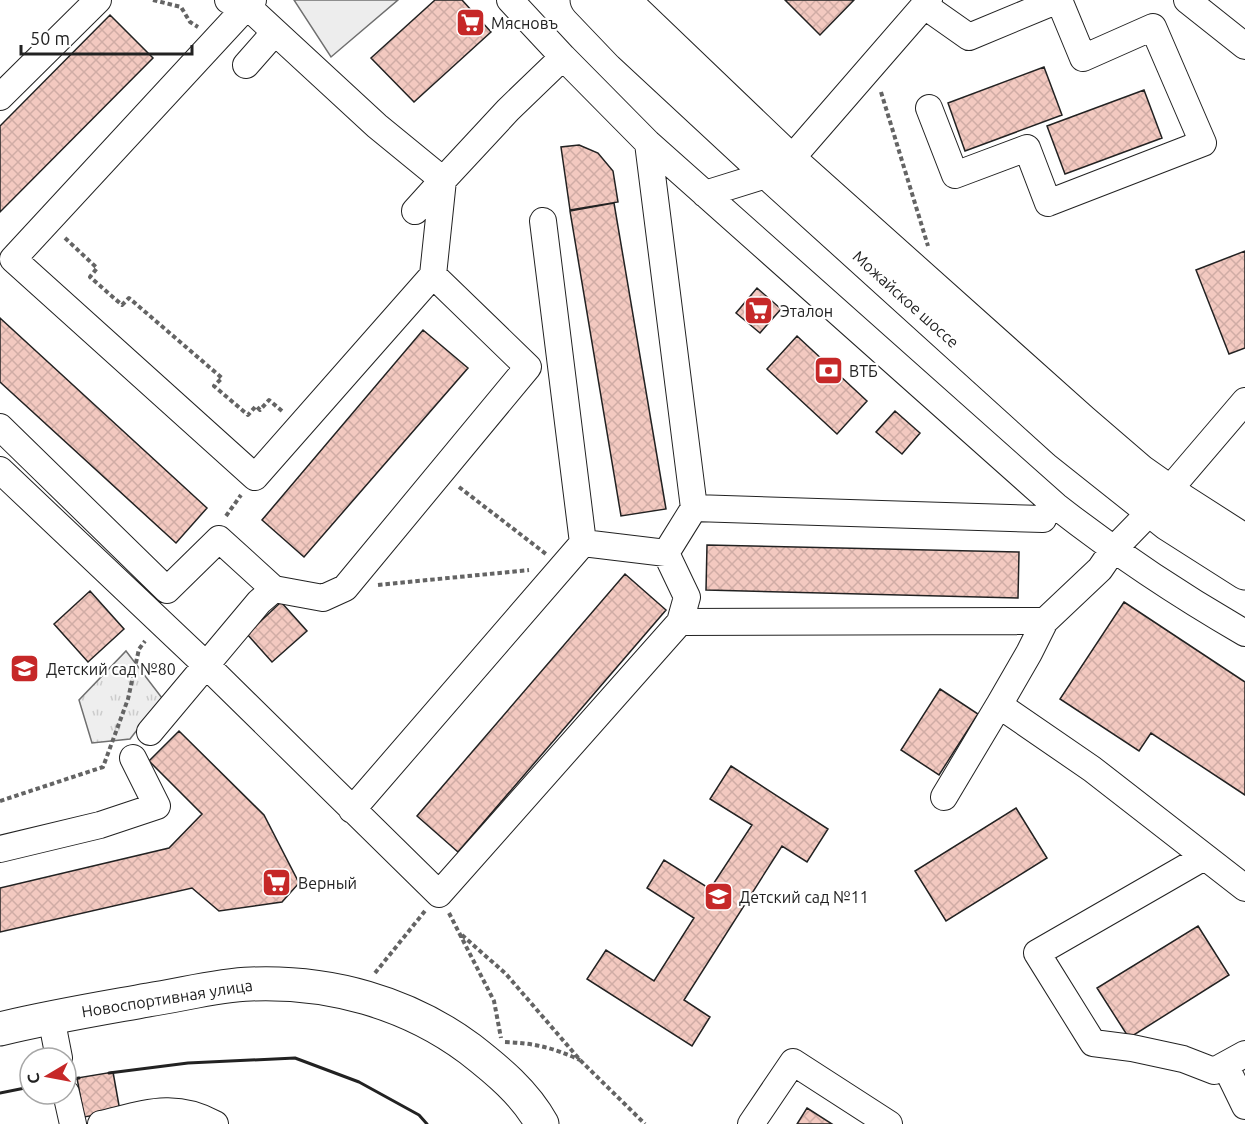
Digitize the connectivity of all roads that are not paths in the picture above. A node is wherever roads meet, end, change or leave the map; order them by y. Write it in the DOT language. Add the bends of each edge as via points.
graph roads {
  1 [pos="98,0"];
  2 [pos="510,0"];
  3 [pos="587,0"];
  4 [pos="623,0"];
  5 [pos="1058,0"];
  6 [pos="1187,0"];
  7 [pos="242,2"];
  8 [pos="927,3"];
  9 [pos="275,32"];
  10 [pos="1245,46"];
  11 [pos="563,57"];
  12 [pos="246,65"];
  13 [pos="0,97"];
  14 [pos="929,108"];
  15 [pos="648,143"];
  16 [pos="779,167"];
  17 [pos="443,180"];
  18 [pos="705,194"];
  19 [pos="415,211"];
  20 [pos="543,221"];
  21 [pos="433,275"];
  22 [pos="1245,401"];
  23 [pos="0,427"];
  24 [pos="0,470"];
  25 [pos="1160,501"];
  26 [pos="694,508"];
  27 [pos="1043,519"];
  28 [pos="1245,541"];
  29 [pos="584,543"];
  30 [pos="1113,550"];
  31 [pos="666,553"];
  32 [pos="1245,573"];
  33 [pos="274,589"];
  34 [pos="1045,621"];
  35 [pos="680,622"];
  36 [pos="1245,633"];
  37 [pos="206,665"];
  38 [pos="999,705"];
  39 [pos="150,732"];
  40 [pos="133,758"];
  41 [pos="944,797"];
  42 [pos="352,810"];
  43 [pos="0,849"];
  44 [pos="1204,857"];
  45 [pos="1245,888"];
  46 [pos="51,1017"];
  47 [pos="0,1029"];
  48 [pos="57,1046"];
  49 [pos="1235,1060"];
  50 [pos="69,1106"];
  51 [pos="1245,1106"];
  52 [pos="73,1124"];
  53 [pos="101,1124"];
  54 [pos="215,1124"];
  55 [pos="542,1124"];
  56 [pos="751,1124"];
  57 [pos="889,1124"];
  1 -- 13 [label="street"];
  2 -- 11 [label="street"];
  3 -- 16 [label="main road, Можайское шоссе" via="630,45"];
  4 -- 16 [label="main road, Можайское шоссе"];
  5 -- 8 [label="street" via="969,37"];
  5 -- 14 [label="street" via="1083,58 1153,27 1203,143 1048,203 1027,148 955,175"];
  6 -- 10 [label="street"];
  7 -- 9 [label="street"];
  7 -- 21 [label="street" via="13,259 255,477"];
  8 -- 16 [label="street"];
  9 -- 12 [label="street"];
  9 -- 17 [label="street" via="377,126"];
  11 -- 15 [label="street"];
  11 -- 17 [label="street"];
  15 -- 18 [label="street"];
  15 -- 26 [label="street"];
  16 -- 18 [label="street"];
  16 -- 25 [label="main road, Можайское шоссе" via="1065,442"];
  17 -- 19 [label="street"];
  17 -- 21 [label="street"];
  18 -- 30 [label="street" via="1056,506"];
  20 -- 29 [label="street"];
  21 -- 33 [label="street" via="528,367 345,588 322,598"];
  22 -- 25 [label="street"];
  23 -- 33 [label="street" via="167,590 219,539"];
  24 -- 37 [label="street"];
  25 -- 28 [label="main road, Можайское шоссе"];
  25 -- 30 [label="street"];
  25 -- 32 [label="main road, Можайское шоссе" via="1168,524"];
  26 -- 27 [label="street"];
  26 -- 31 [label="street"];
  29 -- 31 [label="street"];
  29 -- 42 [label="street"];
  30 -- 34 [label="street" via="1100,568"];
  30 -- 36 [label="street"];
  31 -- 35 [label="street" via="687,597"];
  33 -- 37 [label="street"];
  34 -- 35 [label="street"];
  34 -- 38 [label="street"];
  35 -- 42 [label="street" via="439,894"];
  37 -- 39 [label="street"];
  37 -- 42 [label="street"];
  38 -- 41 [label="street"];
  38 -- 44 [label="street" via="1092,769"];
  40 -- 43 [label="street" via="157,806 100,825"];
  44 -- 45 [label="street"];
  44 -- 49 [label="street" via="1037,953 1093,1043 1183,1059 1214,1071"];
  46 -- 47 [label="main road, Новоспортивная улица"];
  46 -- 48 [label="street"];
  46 -- 55 [label="main road, Новоспортивная улица" via="250,984 307,986 357,996 396,1007 434,1024 461,1042 514,1086"];
  49 -- 51 [label="street"];
  50 -- 52 [label="street"];
  53 -- 54 [label="street" via="177,1110 200,1115"];
  56 -- 57 [label="street" via="793,1062"];
}
